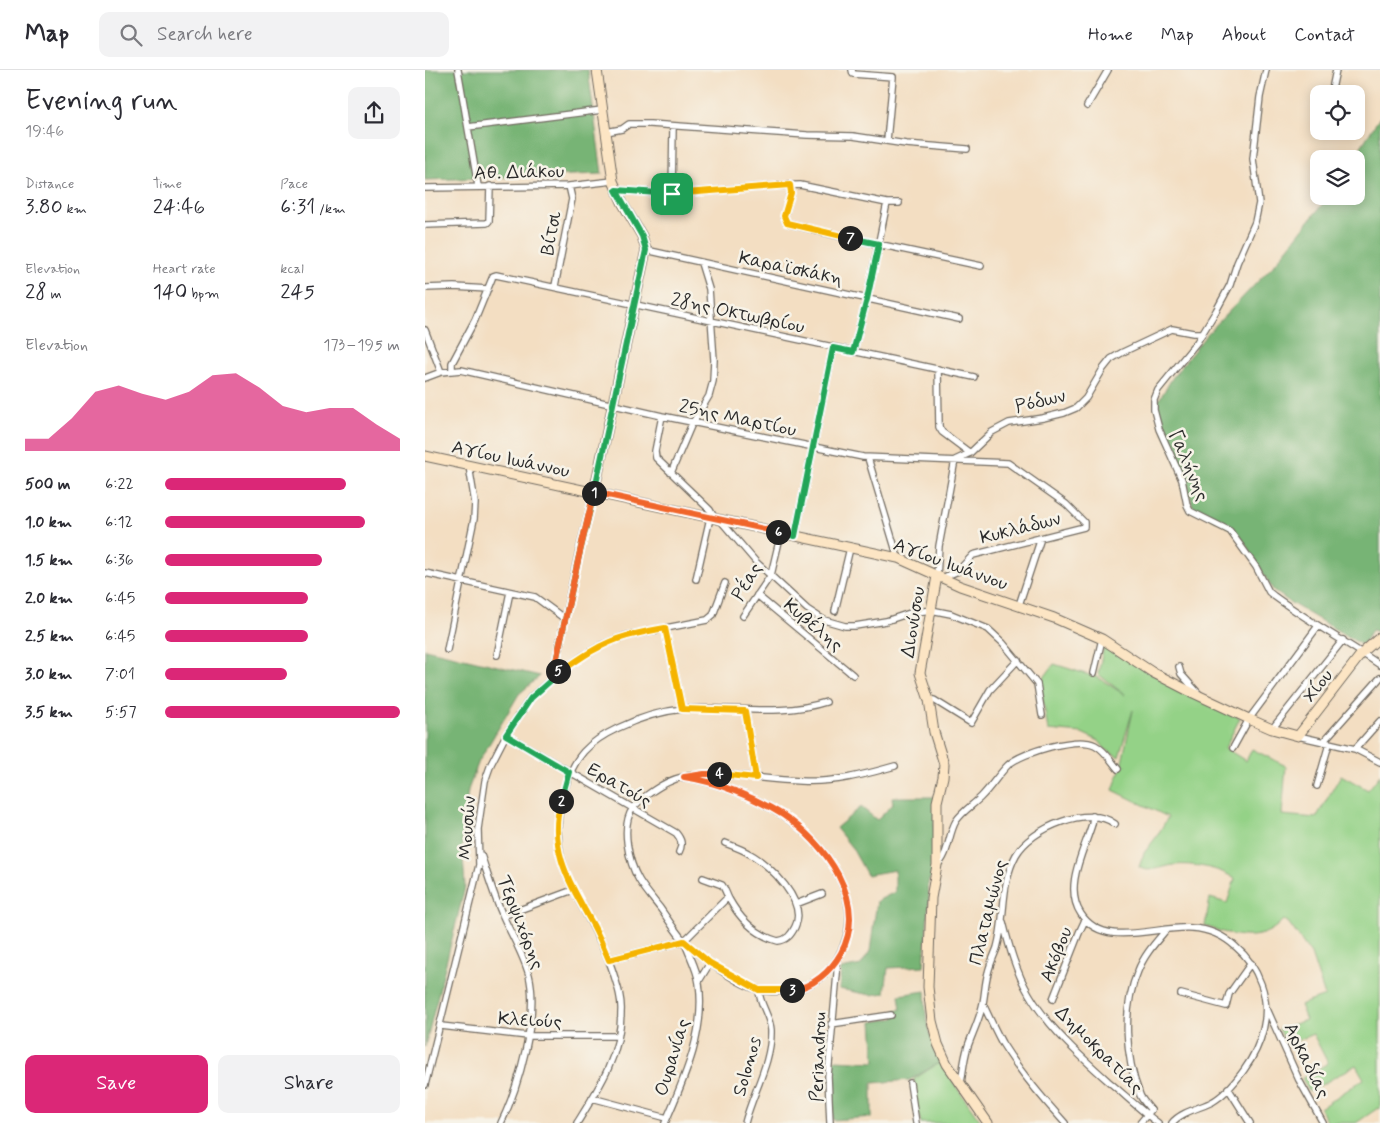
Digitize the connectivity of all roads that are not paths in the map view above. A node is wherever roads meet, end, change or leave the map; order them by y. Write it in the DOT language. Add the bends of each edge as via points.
graph roads {
  1 [pos="458,70"];
  2 [pos="597,70"];
  3 [pos="852,70"];
  4 [pos="1108,70"];
  5 [pos="1266,70"];
  6 [pos="1337,70"];
  7 [pos="1333,85"];
  8 [pos="1087,106"];
  9 [pos="602,110"];
  10 [pos="673,126"];
  11 [pos="468,127"];
  12 [pos="606,132"];
  13 [pos="887,140"];
  14 [pos="967,149"];
  15 [pos="613,181"];
  16 [pos="790,185"];
  17 [pos="477,186"];
  18 [pos="490,186"];
  19 [pos="569,186"];
  20 [pos="425,188"];
  21 [pos="616,190"];
  22 [pos="672,194"];
  23 [pos="887,203"];
  24 [pos="899,203"];
  25 [pos="425,225"];
  26 [pos="879,244"];
  27 [pos="646,250"];
  28 [pos="701,263"];
  29 [pos="981,266"];
  30 [pos="555,286"];
  31 [pos="425,288"];
  32 [pos="488,289"];
  33 [pos="867,299"];
  34 [pos="634,304"];
  35 [pos="959,319"];
  36 [pos="710,322"];
  37 [pos="425,330"];
  38 [pos="1203,333"];
  39 [pos="833,348"];
  40 [pos="853,352"];
  41 [pos="452,370"];
  42 [pos="937,370"];
  43 [pos="441,372"];
  44 [pos="974,377"];
  45 [pos="425,378"];
  46 [pos="612,405"];
  47 [pos="662,416"];
  48 [pos="693,422"];
  49 [pos="813,448"];
  50 [pos="970,453"];
  51 [pos="425,457"];
  52 [pos="868,458"];
  53 [pos="955,460"];
  54 [pos="469,466"];
  55 [pos="671,473"];
  56 [pos="594,492"];
  57 [pos="715,519"];
  58 [pos="1084,527"];
  59 [pos="781,533"];
  60 [pos="795,536"];
  61 [pos="1041,538"];
  62 [pos="850,548"];
  63 [pos="899,558"];
  64 [pos="425,573"];
  65 [pos="771,575"];
  66 [pos="939,577"];
  67 [pos="696,580"];
  68 [pos="461,581"];
  69 [pos="725,583"];
  70 [pos="510,592"];
  71 [pos="757,595"];
  72 [pos="1019,605"];
  73 [pos="931,610"];
  74 [pos="835,611"];
  75 [pos="743,616"];
  76 [pos="565,619"];
  77 [pos="1318,626"];
  78 [pos="665,628"];
  79 [pos="1380,637"];
  80 [pos="1103,639"];
  81 [pos="1343,640"];
  82 [pos="447,650"];
  83 [pos="1362,653"];
  84 [pos="497,655"];
  85 [pos="1018,660"];
  86 [pos="1380,664"];
  87 [pos="1179,667"];
  88 [pos="1094,672"];
  89 [pos="559,673"];
  90 [pos="853,675"];
  91 [pos="1380,678"];
  92 [pos="1201,695"];
  93 [pos="929,700"];
  94 [pos="826,702"];
  95 [pos="682,709"];
  96 [pos="745,711"];
  97 [pos="1042,715"];
  98 [pos="1249,719"];
  99 [pos="1380,721"];
  100 [pos="1272,729"];
  101 [pos="506,735"];
  102 [pos="1298,736"];
  103 [pos="1326,743"];
  104 [pos="1233,748"];
  105 [pos="1355,750"];
  106 [pos="1380,762"];
  107 [pos="895,766"];
  108 [pos="1118,769"];
  109 [pos="569,772"];
  110 [pos="684,777"];
  111 [pos="756,778"];
  112 [pos="1317,786"];
  113 [pos="632,809"];
  114 [pos="1093,816"];
  115 [pos="1115,824"];
  116 [pos="725,843"];
  117 [pos="479,848"];
  118 [pos="679,852"];
  119 [pos="937,865"];
  120 [pos="482,866"];
  121 [pos="703,878"];
  122 [pos="573,890"];
  123 [pos="822,894"];
  124 [pos="728,898"];
  125 [pos="796,904"];
  126 [pos="503,916"];
  127 [pos="1002,919"];
  128 [pos="1085,920"];
  129 [pos="1166,930"];
  130 [pos="684,941"];
  131 [pos="609,960"];
  132 [pos="710,963"];
  133 [pos="835,963"];
  134 [pos="1251,963"];
  135 [pos="699,981"];
  136 [pos="759,990"];
  137 [pos="1181,994"];
  138 [pos="1053,999"];
  139 [pos="983,1004"];
  140 [pos="1267,1009"];
  141 [pos="891,1015"];
  142 [pos="831,1024"];
  143 [pos="441,1026"];
  144 [pos="528,1036"];
  145 [pos="618,1036"];
  146 [pos="910,1083"];
  147 [pos="425,1086"];
  148 [pos="960,1086"];
  149 [pos="1228,1088"];
  150 [pos="592,1098"];
  151 [pos="1147,1115"];
  152 [pos="666,1120"];
  153 [pos="501,1123"];
  154 [pos="577,1123"];
  155 [pos="745,1123"];
  156 [pos="830,1123"];
  157 [pos="916,1123"];
  158 [pos="987,1123"];
  159 [pos="1065,1123"];
  160 [pos="1140,1123"];
  161 [pos="1158,1123"];
  162 [pos="1172,1123"];
  163 [pos="1250,1123"];
  164 [pos="1323,1123"];
  1 -- 11 [label="street"];
  2 -- 9 [label="street"];
  3 -- 13 [label="street" via="853,74 893,77"];
  4 -- 8 [label="street"];
  5 -- 38 [label="street" via="1253,159 1258,189 1257,214 1230,284"];
  6 -- 7 [label="street"];
  9 -- 11 [label="street"];
  9 -- 12 [label="street"];
  10 -- 12 [label="street" via="629,124"];
  10 -- 13 [label="street"];
  10 -- 22 [label="street"];
  11 -- 17 [label="street"];
  12 -- 15 [label="street"];
  13 -- 14 [label="street"];
  15 -- 19 [label="street, Αθ. Διάκου"];
  15 -- 21 [label="street"];
  16 -- 22 [label="street"];
  16 -- 23 [label="street"];
  16 -- 26 [label="street" via="791,193 784,216 787,223"];
  17 -- 18 [label="street, Αθ. Διάκου"];
  17 -- 20 [label="street, Αθ. Διάκου"];
  18 -- 19 [label="street, Αθ. Διάκου"];
  18 -- 25 [label="street" via="487,223"];
  19 -- 30 [label="street, Βίτσι" via="572,199"];
  21 -- 22 [label="street"];
  21 -- 27 [label="street" via="642,236"];
  23 -- 24 [label="street"];
  23 -- 26 [label="street"];
  26 -- 29 [label="street"];
  26 -- 33 [label="street"];
  27 -- 28 [label="street, Καραϊσκάκη"];
  27 -- 34 [label="street"];
  28 -- 33 [label="street, Καραϊσκάκη"];
  28 -- 36 [label="street" via="709,289"];
  30 -- 32 [label="street, 28ης Οκτωβρίου" via="496,274"];
  30 -- 34 [label="street, 28ης Οκτωβρίου"];
  31 -- 32 [label="street"];
  32 -- 41 [label="street" via="452,363"];
  33 -- 35 [label="street, Καραϊσκάκη"];
  33 -- 40 [label="street"];
  34 -- 36 [label="street, 28ης Οκτωβρίου"];
  34 -- 46 [label="street"];
  36 -- 39 [label="street, 28ης Οκτωβρίου"];
  36 -- 48 [label="street" via="713,381 709,396"];
  37 -- 43 [label="street"];
  38 -- 50 [label="street, Ρόδων" via="1172,330 1123,352 1111,359 1076,408 1043,418 1009,422 992,432"];
  38 -- 77 [label="street, Γαλήνης" via="1158,390 1155,400 1159,429 1182,480 1187,505 1190,511 1230,531 1269,592"];
  39 -- 40 [label="street, 28ης Οκτωβρίου"];
  39 -- 49 [label="street"];
  40 -- 42 [label="street, 28ης Οκτωβρίου"];
  41 -- 43 [label="street, 25ης Μαρτίου"];
  41 -- 46 [label="street, 25ης Μαρτίου"];
  42 -- 44 [label="street, 28ης Οκτωβρίου"];
  42 -- 50 [label="street" via="939,427"];
  43 -- 45 [label="street, 25ης Μαρτίου"];
  46 -- 47 [label="street, 25ης Μαρτίου"];
  46 -- 56 [label="street"];
  47 -- 48 [label="street, 25ης Μαρτίου"];
  47 -- 55 [label="street" via="655,455"];
  48 -- 49 [label="street, 25ης Μαρτίου"];
  48 -- 55 [label="street"];
  49 -- 52 [label="street, 25ης Μαρτίου"];
  49 -- 60 [label="street"];
  50 -- 53 [label="street, Ρόδων"];
  51 -- 54 [label="street, Αγίου Ιωάννου"];
  52 -- 53 [label="street, 25ης Μαρτίου"];
  52 -- 63 [label="street"];
  53 -- 58 [label="street, 25ης Μαρτίου" via="1014,466 1080,516"];
  53 -- 66 [label="street, Διονύσου" via="939,546"];
  54 -- 56 [label="street, Αγίου Ιωάννου"];
  54 -- 68 [label="street" via="474,519"];
  55 -- 57 [label="street" via="710,510"];
  56 -- 57 [label="street, Αγίου Ιωάννου"];
  56 -- 76 [label="street"];
  57 -- 59 [label="street, Αγίου Ιωάννου"];
  57 -- 65 [label="street"];
  57 -- 67 [label="street"];
  58 -- 61 [label="street, Κυκλάδων"];
  59 -- 60 [label="street, Αγίου Ιωάννου"];
  59 -- 65 [label="street, Ρέας"];
  60 -- 62 [label="street, Αγίου Ιωάννου"];
  61 -- 66 [label="street, Κυκλάδων" via="973,555 958,571"];
  61 -- 72 [label="street"];
  62 -- 63 [label="street, Αγίου Ιωάννου"];
  62 -- 74 [label="street"];
  63 -- 66 [label="street, Αγίου Ιωάννου"];
  64 -- 68 [label="street"];
  65 -- 71 [label="street, Ρέας"];
  65 -- 73 [label="street" via="807,609 824,620 845,626 877,623"];
  66 -- 72 [label="street, Αγίου Ιωάννου"];
  66 -- 73 [label="street, Διονύσου"];
  68 -- 70 [label="street"];
  68 -- 82 [label="street"];
  69 -- 78 [label="street, Μουσών" via="713,615 707,620"];
  70 -- 76 [label="street" via="535,597"];
  70 -- 84 [label="street"];
  71 -- 75 [label="street, Ρέας"];
  71 -- 90 [label="street, Κυβέλης"];
  72 -- 80 [label="street, Αγίου Ιωάννου"];
  73 -- 85 [label="street" via="951,614 988,629"];
  73 -- 93 [label="street, Διονύσου" via="920,673"];
  76 -- 89 [label="street" via="555,666"];
  77 -- 81 [label="street, Γαλήνης"];
  77 -- 98 [label="street"];
  78 -- 89 [label="street, Μουσών" via="625,636 602,645"];
  78 -- 95 [label="street"];
  79 -- 83 [label="street, Χίου"];
  80 -- 88 [label="street"];
  80 -- 92 [label="street, Αγίου Ιωάννου" via="1152,672"];
  81 -- 83 [label="street, Γαλήνης"];
  81 -- 100 [label="street"];
  83 -- 86 [label="street, Γαλήνης"];
  83 -- 102 [label="street, Χίου"];
  85 -- 93 [label="street" via="990,690 971,723"];
  85 -- 97 [label="street" via="1037,684"];
  87 -- 92 [label="street" via="1181,674"];
  89 -- 101 [label="street, Μουσών" via="531,698"];
  91 -- 103 [label="street"];
  92 -- 98 [label="street, Αγίου Ιωάννου"];
  93 -- 119 [label="street, Διονύσου" via="944,764 937,802"];
  94 -- 96 [label="street" via="803,709"];
  95 -- 96 [label="street"];
  95 -- 109 [label="street" via="618,727 591,743"];
  96 -- 111 [label="street"];
  98 -- 100 [label="street, Αγίου Ιωάννου"];
  98 -- 104 [label="street"];
  99 -- 105 [label="street"];
  100 -- 102 [label="street, Αγίου Ιωάννου"];
  101 -- 109 [label="street, Ερατούς"];
  101 -- 117 [label="street, Μουσών" via="485,781 477,829"];
  102 -- 103 [label="street, Αγίου Ιωάννου"];
  103 -- 105 [label="street, Αγίου Ιωάννου"];
  103 -- 112 [label="street"];
  105 -- 106 [label="street, Αγίου Ιωάννου"];
  107 -- 111 [label="street" via="830,781"];
  108 -- 119 [label="street" via="1101,748 1085,742 1046,748 1018,759 961,814 952,828 942,862"];
  109 -- 113 [label="street, Ερατούς"];
  109 -- 122 [label="street" via="558,811 557,832 563,867"];
  110 -- 111 [label="street" via="714,774"];
  110 -- 113 [label="street" via="658,787"];
  110 -- 133 [label="street" via="724,788 775,810 807,834 824,853 843,883 849,904 848,935"];
  113 -- 118 [label="street, Ερατούς" via="676,833 681,839"];
  113 -- 130 [label="street" via="627,837 631,861 640,880"];
  114 -- 115 [label="street"];
  114 -- 127 [label="street, Πλαταμώνος" via="1047,828 1023,845 1008,875"];
  114 -- 128 [label="street" via="1074,884 1077,906"];
  116 -- 125 [label="street" via="751,854 771,871 785,885"];
  117 -- 120 [label="street, Τερψιχόρης"];
  119 -- 148 [label="street, Διονύσου" via="931,898 927,987 938,1044"];
  120 -- 126 [label="street, Τερψιχόρης"];
  120 -- 143 [label="street, Μουσών"];
  121 -- 124 [label="street" via="723,885"];
  122 -- 126 [label="street"];
  122 -- 131 [label="street"];
  123 -- 125 [label="street"];
  124 -- 125 [label="street" via="743,921 778,942 786,939 795,927 798,919"];
  124 -- 130 [label="street"];
  126 -- 144 [label="street, Τερψιχόρης" via="529,974 532,1012"];
  127 -- 139 [label="street, Πλαταμώνος"];
  127 -- 151 [label="street, Δημοκρατίας" via="1019,974 1043,1014 1062,1038"];
  128 -- 129 [label="street, Αρκαδίας" via="1102,931 1114,933"];
  128 -- 138 [label="street, Ακόβου"];
  129 -- 134 [label="street, Αρκαδίας" via="1192,928 1214,933 1234,945"];
  129 -- 151 [label="street, Δημοκρατίας" via="1138,970 1128,1018 1130,1056 1141,1096 1151,1110"];
  130 -- 131 [label="street"];
  130 -- 132 [label="street"];
  130 -- 135 [label="street, Ουρανίας"];
  131 -- 145 [label="street" via="619,991"];
  132 -- 135 [label="street"];
  132 -- 136 [label="street"];
  133 -- 136 [label="street" via="821,977 802,988"];
  133 -- 142 [label="street, Periandrou" via="837,974"];
  134 -- 137 [label="street" via="1230,993 1226,1006"];
  134 -- 140 [label="street, Αρκαδίας"];
  135 -- 152 [label="street, Ουρανίας" via="699,1025 689,1064"];
  136 -- 155 [label="street, Solonos" via="771,1028 770,1047"];
  139 -- 148 [label="street, Πλαταμώνος" via="967,1049"];
  139 -- 159 [label="street" via="1001,1042 1044,1101"];
  140 -- 149 [label="street" via="1252,1056"];
  140 -- 164 [label="street, Αρκαδίας" via="1299,1080"];
  141 -- 142 [label="street"];
  142 -- 156 [label="street, Periandrou"];
  143 -- 144 [label="street, Κλειούς"];
  143 -- 147 [label="street, Μουσών"];
  144 -- 145 [label="street, Κλειούς"];
  144 -- 153 [label="street, Τερψιχόρης" via="511,1101"];
  145 -- 150 [label="street" via="609,1068"];
  146 -- 157 [label="street"];
  148 -- 158 [label="street, Διονύσου"];
  149 -- 162 [label="street" via="1213,1101"];
  149 -- 163 [label="street"];
  150 -- 152 [label="street"];
  150 -- 154 [label="street"];
  151 -- 160 [label="street"];
  151 -- 161 [label="street, Δημοκρατίας"];
}
